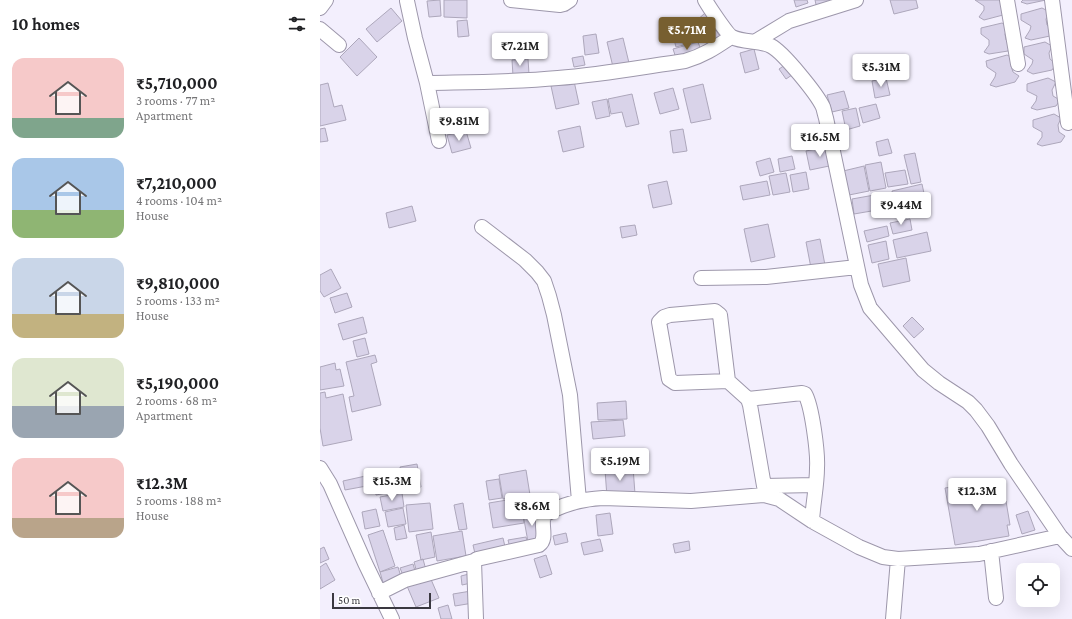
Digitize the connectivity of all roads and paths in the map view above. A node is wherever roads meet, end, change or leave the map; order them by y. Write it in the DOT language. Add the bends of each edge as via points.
graph roads {
  1 [pos="326,0"];
  2 [pos="511,0"];
  3 [pos="570,0"];
  4 [pos="705,0"];
  5 [pos="856,0"];
  6 [pos="1008,0"];
  7 [pos="1052,0"];
  8 [pos="407,1"];
  9 [pos="320,8"];
  10 [pos="320,29"];
  11 [pos="731,37"];
  12 [pos="756,41"];
  13 [pos="339,45"];
  14 [pos="1018,64"];
  15 [pos="427,82"];
  16 [pos="1068,123"];
  17 [pos="439,141"];
  18 [pos="482,227"];
  19 [pos="857,267"];
  20 [pos="701,278"];
  21 [pos="728,381"];
  22 [pos="748,399"];
  23 [pos="320,468"];
  24 [pos="815,484"];
  25 [pos="579,501"];
  26 [pos="812,521"];
  27 [pos="1060,536"];
  28 [pos="1072,549"];
  29 [pos="991,551"];
  30 [pos="898,559"];
  31 [pos="474,561"];
  32 [pos="379,593"];
  33 [pos="996,598"];
  34 [pos="392,619"];
  35 [pos="476,619"];
  36 [pos="894,619"];
  1 -- 9 [label="street"];
  2 -- 3 [label="street" via="560,5"];
  4 -- 11 [label="street"];
  5 -- 12 [label="street" via="790,21"];
  6 -- 14 [label="street"];
  7 -- 16 [label="street"];
  8 -- 15 [label="street"];
  10 -- 13 [label="street"];
  11 -- 12 [label="street"];
  11 -- 15 [label="street" via="708,53 685,61 559,78 496,82"];
  12 -- 19 [label="street" via="772,46 781,54 823,107"];
  15 -- 17 [label="street"];
  18 -- 25 [label="street" via="525,260 541,277 547,288 570,395"];
  19 -- 20 [label="street" via="766,277"];
  19 -- 27 [label="street" via="860,285 870,308 923,370 976,410"];
  21 -- 21 [label="street" via="720,315 715,311 670,315 659,322 669,379 675,383"];
  21 -- 22 [label="street"];
  22 -- 24 [label="street" via="764,486"];
  22 -- 24 [label="street" via="805,394 812,421 817,467"];
  23 -- 32 [label="street" via="330,484"];
  24 -- 26 [label="street"];
  25 -- 26 [label="street" via="603,498 691,502 757,495 779,499"];
  25 -- 31 [label="street" via="544,514 542,543"];
  26 -- 30 [label="street" via="859,548 883,557"];
  27 -- 28 [label="street"];
  27 -- 29 [label="street"];
  29 -- 30 [label="street"];
  29 -- 33 [label="street"];
  30 -- 36 [label="street"];
  31 -- 32 [label="street" via="405,580"];
  31 -- 35 [label="street"];
  32 -- 34 [label="street"];
}
